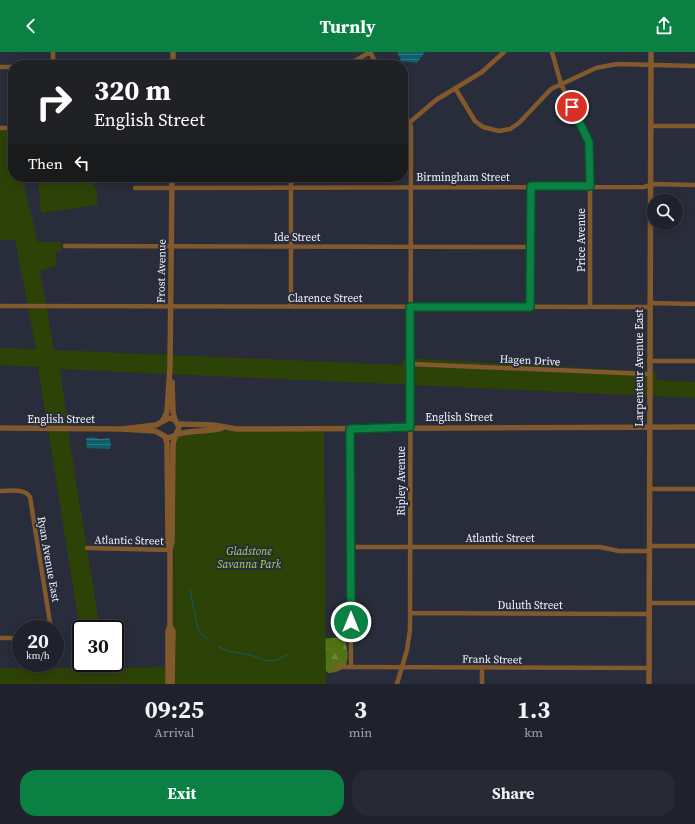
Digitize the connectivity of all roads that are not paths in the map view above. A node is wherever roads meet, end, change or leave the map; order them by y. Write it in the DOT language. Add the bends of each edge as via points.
graph roads {
  1 [pos="370,52"];
  2 [pos="504,52"];
  3 [pos="552,52"];
  4 [pos="651,52"];
  5 [pos="356,60"];
  6 [pos="651,64"];
  7 [pos="695,66"];
  8 [pos="561,84"];
  9 [pos="455,88"];
  10 [pos="408,120"];
  11 [pos="410,124"];
  12 [pos="650,126"];
  13 [pos="695,126"];
  14 [pos="172,182"];
  15 [pos="291,182"];
  16 [pos="650,185"];
  17 [pos="695,185"];
  18 [pos="411,186"];
  19 [pos="531,186"];
  20 [pos="590,186"];
  21 [pos="291,187"];
  22 [pos="135,188"];
  23 [pos="172,188"];
  24 [pos="64,246"];
  25 [pos="172,246"];
  26 [pos="291,246"];
  27 [pos="411,246"];
  28 [pos="530,247"];
  29 [pos="695,304"];
  30 [pos="650,305"];
  31 [pos="0,306"];
  32 [pos="171,306"];
  33 [pos="291,306"];
  34 [pos="410,307"];
  35 [pos="530,307"];
  36 [pos="590,307"];
  37 [pos="649,360"];
  38 [pos="695,361"];
  39 [pos="410,364"];
  40 [pos="170,366"];
  41 [pos="649,374"];
  42 [pos="162,421"];
  43 [pos="177,422"];
  44 [pos="410,427"];
  45 [pos="695,427"];
  46 [pos="0,428"];
  47 [pos="222,428"];
  48 [pos="649,428"];
  49 [pos="122,429"];
  50 [pos="350,429"];
  51 [pos="176,435"];
  52 [pos="163,436"];
  53 [pos="649,489"];
  54 [pos="695,489"];
  55 [pos="0,491"];
  56 [pos="695,546"];
  57 [pos="351,547"];
  58 [pos="410,547"];
  59 [pos="87,548"];
  60 [pos="649,549"];
  61 [pos="170,550"];
  62 [pos="649,603"];
  63 [pos="695,603"];
  64 [pos="410,613"];
  65 [pos="649,614"];
  66 [pos="50,620"];
  67 [pos="170,626"];
  68 [pos="0,638"];
  69 [pos="12,638"];
  70 [pos="335,667"];
  71 [pos="351,667"];
  72 [pos="401,667"];
  73 [pos="482,667"];
  74 [pos="649,668"];
  75 [pos="168,684"];
  76 [pos="172,684"];
  77 [pos="397,684"];
  78 [pos="482,684"];
  79 [pos="649,684"];
  1 -- 5 [label="street"];
  2 -- 9 [label="street" via="482,72"];
  3 -- 8 [label="street, Price Avenue"];
  4 -- 6 [label="street, Larpenteur Avenue East"];
  6 -- 7 [label="street"];
  6 -- 8 [label="street" via="603,66"];
  6 -- 12 [label="street, Larpenteur Avenue East"];
  8 -- 9 [label="street" via="551,89 519,123 499,131 475,121"];
  8 -- 20 [label="street, Price Avenue" via="589,142"];
  9 -- 11 [label="street" via="436,100"];
  10 -- 11 [label="street"];
  11 -- 18 [label="street, Ripley Avenue"];
  12 -- 13 [label="street"];
  12 -- 16 [label="street, Larpenteur Avenue East"];
  14 -- 23 [label="street, Frost Avenue"];
  15 -- 21 [label="street"];
  16 -- 17 [label="street, Birmingham Street"];
  16 -- 20 [label="street, Birmingham Street"];
  16 -- 30 [label="street, Larpenteur Avenue East"];
  18 -- 19 [label="street, Birmingham Street"];
  18 -- 21 [label="street, Birmingham Street"];
  18 -- 27 [label="street, Ripley Avenue"];
  19 -- 20 [label="street, Birmingham Street"];
  19 -- 28 [label="street"];
  20 -- 36 [label="street, Price Avenue"];
  21 -- 23 [label="street, Birmingham Street"];
  21 -- 26 [label="street"];
  22 -- 23 [label="street, Birmingham Street"];
  23 -- 25 [label="street, Frost Avenue"];
  24 -- 25 [label="street, Ide Street"];
  25 -- 26 [label="street, Ide Street"];
  25 -- 32 [label="street, Frost Avenue"];
  26 -- 27 [label="street, Ide Street"];
  26 -- 33 [label="street"];
  27 -- 28 [label="street, Ide Street"];
  27 -- 34 [label="street, Ripley Avenue"];
  28 -- 35 [label="street"];
  29 -- 30 [label="street, Clarence Street"];
  30 -- 36 [label="street, Clarence Street"];
  30 -- 37 [label="street, Larpenteur Avenue East"];
  31 -- 32 [label="street, Clarence Street"];
  32 -- 33 [label="street, Clarence Street"];
  32 -- 40 [label="street, Frost Avenue"];
  33 -- 34 [label="street, Clarence Street"];
  34 -- 35 [label="street, Clarence Street"];
  34 -- 39 [label="street, Ripley Avenue"];
  35 -- 36 [label="street, Clarence Street"];
  37 -- 38 [label="street"];
  37 -- 41 [label="street, Larpenteur Avenue East"];
  39 -- 41 [label="street, Hagen Drive"];
  39 -- 44 [label="street, Ripley Avenue"];
  40 -- 42 [label="street, Frost Avenue" via="167,412"];
  40 -- 43 [label="street, Frost Avenue" via="173,411"];
  41 -- 48 [label="street, Larpenteur Avenue East"];
  42 -- 43 [label="street" via="169,418"];
  42 -- 49 [label="street, English Street" via="153,426"];
  42 -- 52 [label="street" via="159,428"];
  43 -- 47 [label="street, English Street"];
  43 -- 51 [label="street"];
  44 -- 48 [label="street, English Street"];
  44 -- 50 [label="street, English Street"];
  44 -- 58 [label="street, Ripley Avenue"];
  45 -- 48 [label="street, English Street"];
  46 -- 49 [label="street, English Street"];
  47 -- 50 [label="street, English Street"];
  47 -- 51 [label="street, English Street" via="186,431"];
  48 -- 53 [label="street, Larpenteur Avenue East"];
  49 -- 52 [label="street, English Street" via="154,430"];
  50 -- 57 [label="street"];
  51 -- 52 [label="street"];
  51 -- 61 [label="street" via="173,444"];
  52 -- 61 [label="street" via="167,443"];
  53 -- 54 [label="street"];
  53 -- 60 [label="street, Larpenteur Avenue East"];
  55 -- 66 [label="street, Ryan Avenue East" via="24,491 30,497"];
  56 -- 60 [label="street, Atlantic Street"];
  57 -- 58 [label="street, Atlantic Street"];
  57 -- 71 [label="street"];
  58 -- 60 [label="street, Atlantic Street" via="600,547 619,551"];
  58 -- 64 [label="street, Ripley Avenue"];
  59 -- 61 [label="street, Atlantic Street"];
  60 -- 62 [label="street, Larpenteur Avenue East"];
  61 -- 67 [label="street"];
  62 -- 63 [label="street"];
  62 -- 65 [label="street, Larpenteur Avenue East"];
  64 -- 65 [label="street, Duluth Street"];
  64 -- 72 [label="street, Ripley Avenue" via="407,650"];
  65 -- 74 [label="street, Larpenteur Avenue East"];
  67 -- 75 [label="street"];
  67 -- 76 [label="street" via="173,631"];
  68 -- 69 [label="street"];
  70 -- 71 [label="street, Frank Street"];
  71 -- 72 [label="street, Frank Street"];
  72 -- 73 [label="street, Frank Street"];
  72 -- 77 [label="street, Ripley Avenue"];
  73 -- 74 [label="street, Frank Street"];
  73 -- 78 [label="street"];
  74 -- 79 [label="street, Larpenteur Avenue East"];
}
